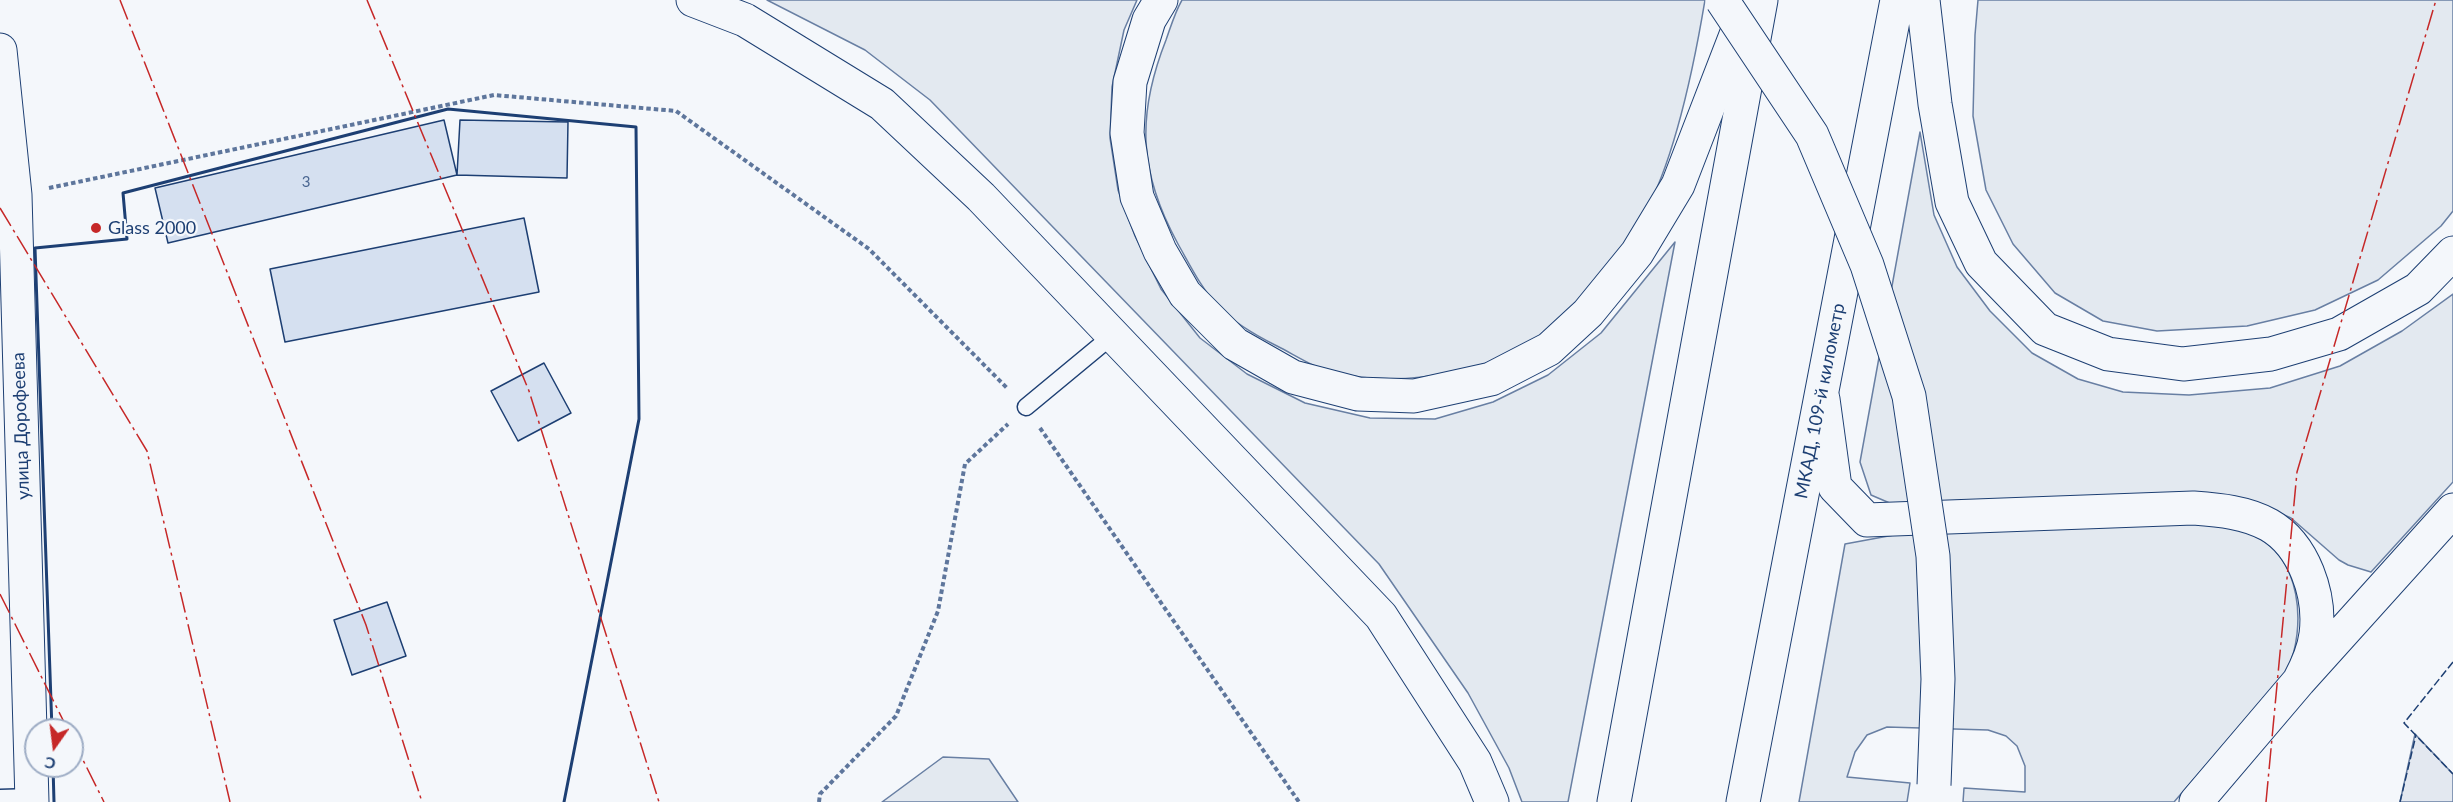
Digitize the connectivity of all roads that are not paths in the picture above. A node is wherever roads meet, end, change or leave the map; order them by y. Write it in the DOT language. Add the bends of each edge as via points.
graph roads {
  1 [pos="693,0"];
  2 [pos="1161,0"];
  3 [pos="1722,0"];
  4 [pos="1750,0"];
  5 [pos="1761,0"];
  6 [pos="1897,0"];
  7 [pos="1923,0"];
  8 [pos="0,50"];
  9 [pos="8,196"];
  10 [pos="2453,253"];
  11 [pos="1113,335"];
  12 [pos="1822,390"];
  13 [pos="10,392"];
  14 [pos="1026,407"];
  15 [pos="2453,510"];
  16 [pos="2299,681"];
  17 [pos="1933,794"];
  18 [pos="21,799"];
  19 [pos="1492,802"];
  20 [pos="1614,802"];
  21 [pos="1743,802"];
  22 [pos="2196,802"];
  1 -- 11 [label="main road" via="745,20 882,104 981,197"];
  2 -- 4 [label="main road" via="1149,20 1130,82 1127,133 1137,197 1160,251 1185,294 1235,344 1293,377 1358,394 1414,396 1491,379 1548,349 1588,313 1637,254 1678,185"];
  3 -- 17 [label="main road, bridge" via="1812,135 1867,265 1909,396 1933,556 1938,679"];
  5 -- 20 [label="main road"];
  6 -- 12 [label="main road, МКАД, 109-й километр"];
  7 -- 10 [label="main road" via="1952,202 1981,263 2044,329 2108,354 2183,364 2271,354 2339,334 2418,289"];
  8 -- 9 [label="main road, улица Дорофеева"];
  9 -- 13 [label="main road, улица Дорофеева"];
  11 -- 14 [label="lane"];
  11 -- 19 [label="main road" via="1381,616 1475,762"];
  12 -- 16 [label="main road" via="1835,487 1867,520 2193,508 2229,512 2268,524 2285,536 2310,578 2316,632"];
  12 -- 21 [label="main road, МКАД, 109-й километр"];
  13 -- 18 [label="main road, улица Дорофеева"];
  15 -- 16 [label="main road"];
  16 -- 22 [label="main road"];
}
